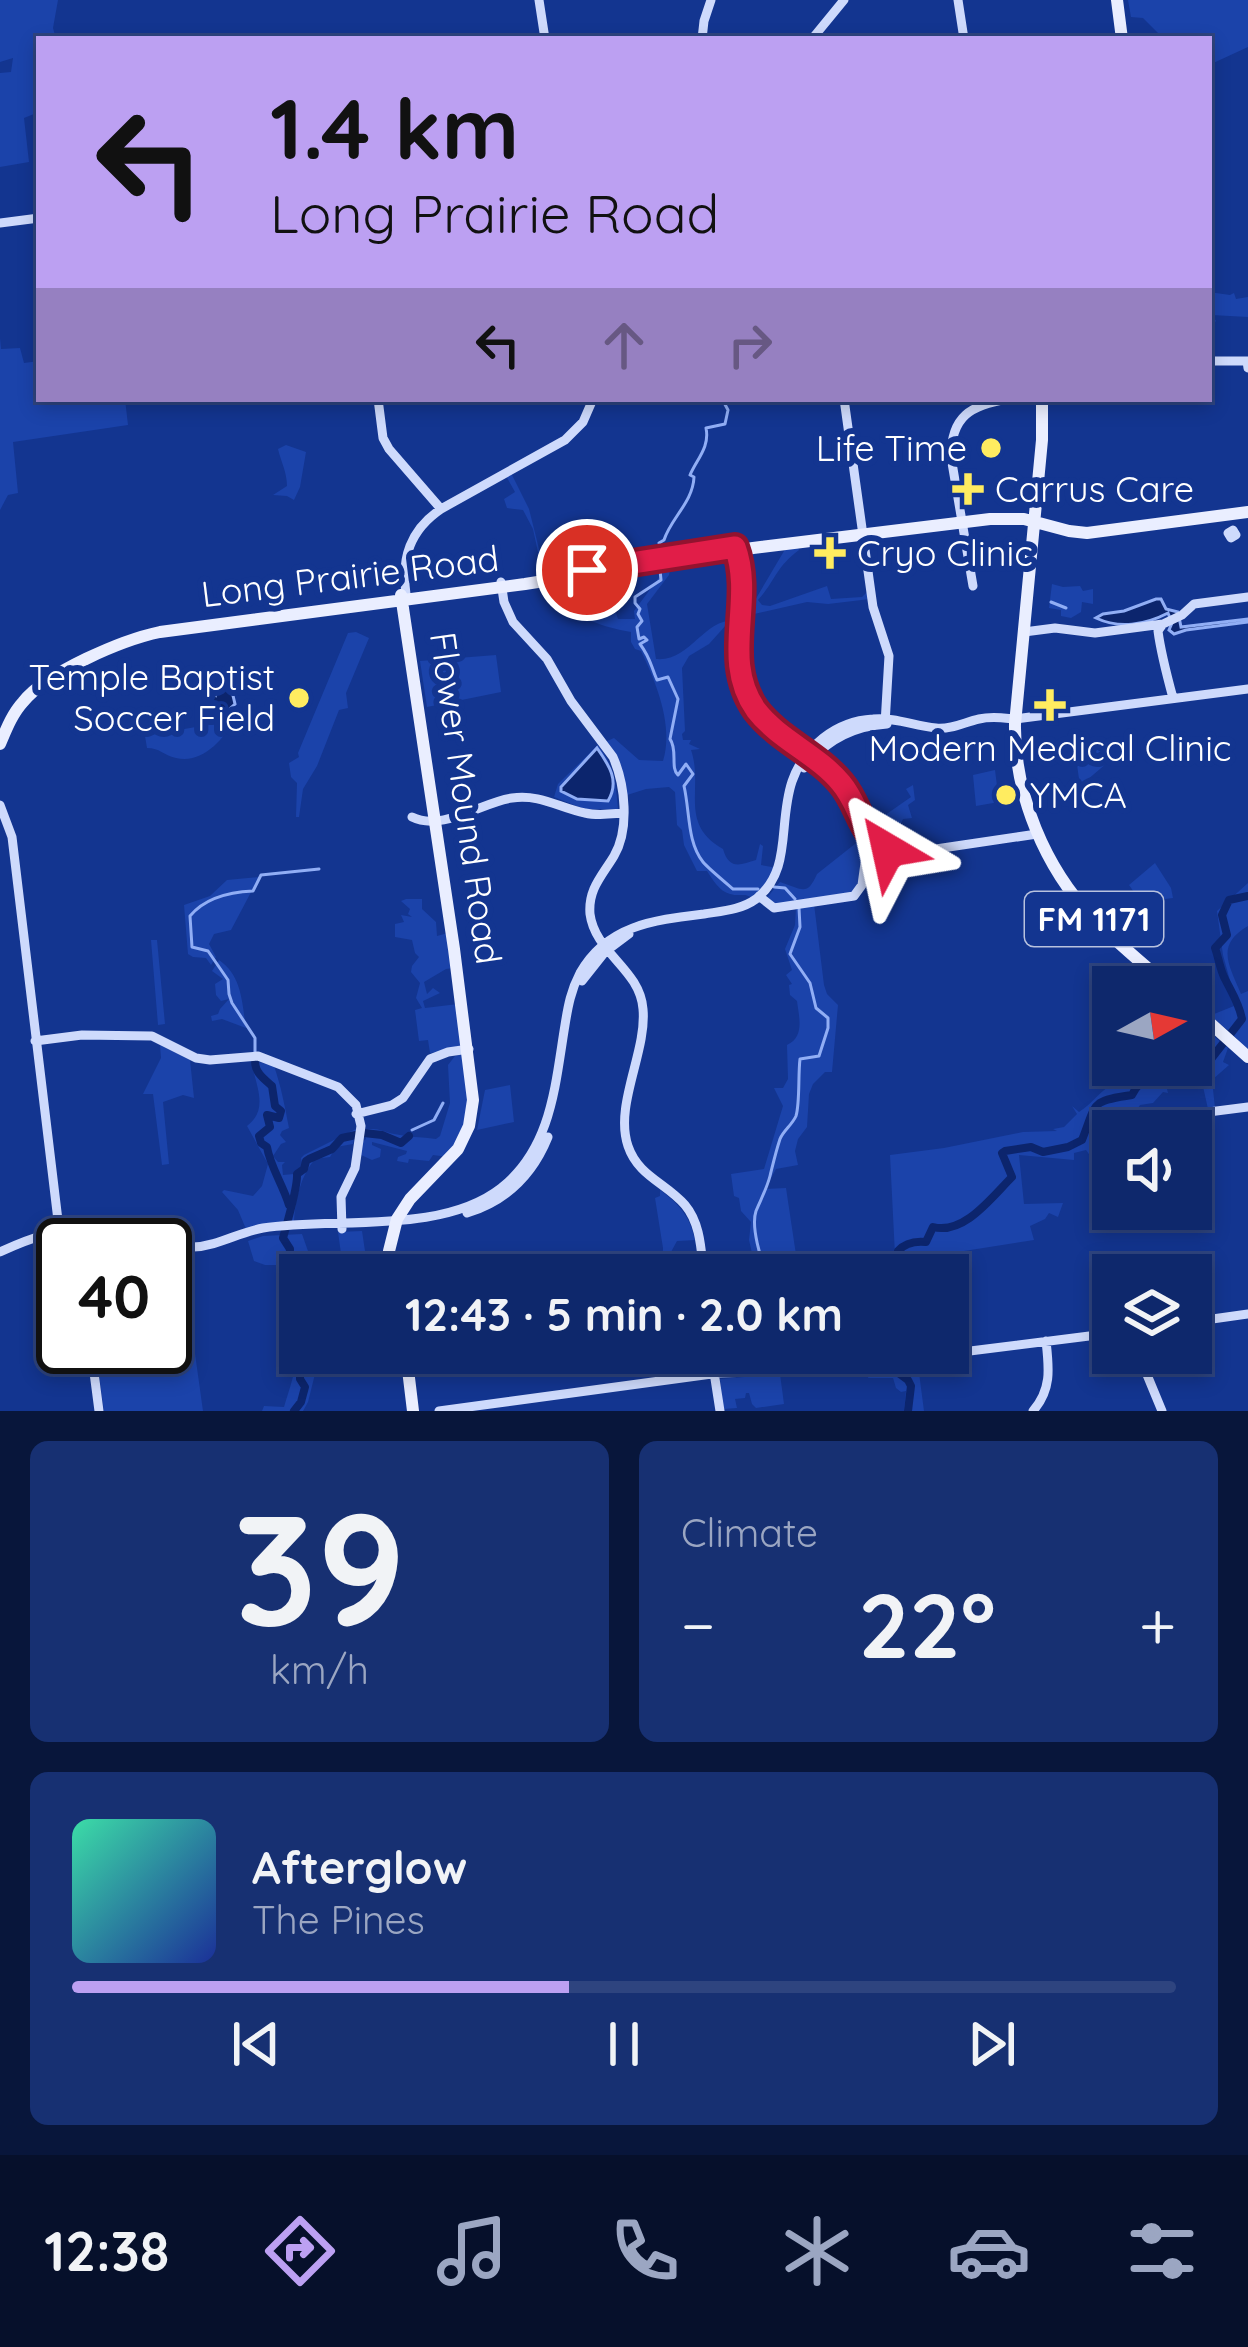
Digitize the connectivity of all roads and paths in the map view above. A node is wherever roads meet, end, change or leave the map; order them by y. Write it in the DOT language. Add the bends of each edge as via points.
graph roads {
  1 [pos="539,0"];
  2 [pos="709,0"];
  3 [pos="846,0"];
  4 [pos="958,0"];
  5 [pos="1119,0"];
  6 [pos="544,36"];
  7 [pos="702,36"];
  8 [pos="817,36"];
  9 [pos="964,36"];
  10 [pos="1125,36"];
  11 [pos="36,218"];
  12 [pos="0,224"];
  13 [pos="1212,361"];
  14 [pos="1248,365"];
  15 [pos="378,402"];
  16 [pos="589,402"];
  17 [pos="845,402"];
  18 [pos="983,402"];
  19 [pos="1040,402"];
  20 [pos="1248,510"];
  21 [pos="442,511"];
  22 [pos="1195,517"];
  23 [pos="1032,518"];
  24 [pos="962,521"];
  25 [pos="863,533"];
  26 [pos="413,534"];
  27 [pos="736,550"];
  28 [pos="499,585"];
  29 [pos="973,586"];
  30 [pos="466,588"];
  31 [pos="1248,597"];
  32 [pos="401,598"];
  33 [pos="355,603"];
  34 [pos="1160,631"];
  35 [pos="1021,634"];
  36 [pos="1248,692"];
  37 [pos="1171,695"];
  38 [pos="1013,721"];
  39 [pos="887,722"];
  40 [pos="0,734"];
  41 [pos="0,744"];
  42 [pos="809,757"];
  43 [pos="2,805"];
  44 [pos="621,812"];
  45 [pos="436,818"];
  46 [pos="1035,834"];
  47 [pos="878,847"];
  48 [pos="766,892"];
  49 [pos="604,948"];
  50 [pos="1144,966"];
  51 [pos="1212,1028"];
  52 [pos="37,1042"];
  53 [pos="470,1051"];
  54 [pos="1248,1060"];
  55 [pos="1248,1109"];
  56 [pos="358,1113"];
  57 [pos="1212,1114"];
  58 [pos="59,1218"];
  59 [pos="402,1219"];
  60 [pos="348,1226"];
  61 [pos="285,1230"];
  62 [pos="36,1243"];
  63 [pos="192,1247"];
  64 [pos="192,1251"];
  65 [pos="394,1254"];
  66 [pos="700,1254"];
  67 [pos="0,1255"];
  68 [pos="1248,1316"];
  69 [pos="1212,1321"];
  70 [pos="1092,1336"];
  71 [pos="1092,1336"];
  72 [pos="1092,1339"];
  73 [pos="1080,1341"];
  74 [pos="1049,1343"];
  75 [pos="95,1374"];
  76 [pos="406,1374"];
  77 [pos="1147,1374"];
  78 [pos="716,1376"];
  79 [pos="574,1396"];
  80 [pos="719,1407"];
  81 [pos="101,1411"];
  82 [pos="410,1411"];
  83 [pos="439,1411"];
  84 [pos="484,1411"];
  85 [pos="1036,1411"];
  86 [pos="1162,1411"];
  1 -- 6 [label="main road"];
  2 -- 7 [label="main road"];
  3 -- 8 [label="main road"];
  4 -- 9 [label="main road"];
  5 -- 10 [label="main road"];
  11 -- 12 [label="main road"];
  13 -- 14 [label="main road"];
  15 -- 21 [label="main road" via="389,449"];
  16 -- 21 [label="main road, Flower Mound Road" via="566,440"];
  17 -- 25 [label="main road"];
  18 -- 24 [label="main road" via="952,439"];
  19 -- 23 [label="main road, FM 1171"];
  20 -- 22 [label="main road, Long Prairie Road"];
  20 -- 22 [label="main road, Long Prairie Road" via="1228,523"];
  21 -- 26 [label="main road, Flower Mound Road"];
  21 -- 26 [label="main road, Flower Mound Road" via="424,515"];
  22 -- 23 [label="main road, Long Prairie Road" via="1082,528"];
  23 -- 24 [label="main road, Long Prairie Road"];
  23 -- 35 [label="main road, FM 1171"];
  24 -- 25 [label="main road, Long Prairie Road"];
  24 -- 29 [label="main road"];
  25 -- 27 [label="main road, Long Prairie Road"];
  25 -- 39 [label="main road" via="892,656"];
  26 -- 32 [label="main road, Flower Mound Road" via="400,564"];
  27 -- 28 [label="main road, Long Prairie Road"];
  27 -- 42 [label="main road" via="741,679 764,719"];
  28 -- 30 [label="main road, Long Prairie Road"];
  28 -- 44 [label="main road" via="505,614 547,659 612,761"];
  30 -- 32 [label="main road, Long Prairie Road"];
  30 -- 32 [label="main road, Long Prairie Road"];
  31 -- 34 [label="main road" via="1194,604"];
  32 -- 33 [label="main road, Long Prairie Road"];
  32 -- 45 [label="main road, Flower Mound Road"];
  33 -- 40 [label="main road, Long Prairie Road" via="140,633 38,682"];
  33 -- 41 [label="main road, Long Prairie Road" via="138,638 42,684 19,706"];
  34 -- 35 [label="main road"];
  34 -- 37 [label="main road"];
  35 -- 38 [label="main road, FM 1171"];
  36 -- 37 [label="main road"];
  36 -- 38 [label="main road"];
  37 -- 38 [label="main road"];
  38 -- 39 [label="main road" via="986,717 947,728"];
  38 -- 46 [label="main road, FM 1171"];
  39 -- 42 [label="main road" via="846,725"];
  42 -- 47 [label="main road" via="841,783"];
  42 -- 48 [label="main road" via="792,795 786,859"];
  43 -- 52 [label="main road" via="14,831"];
  44 -- 45 [label="main road" via="588,814 524,797"];
  44 -- 49 [label="main road" via="617,842 589,893 589,920"];
  45 -- 53 [label="main road, Flower Mound Road"];
  46 -- 47 [label="main road" via="904,853"];
  46 -- 50 [label="main road, FM 1171" via="1088,912"];
  47 -- 48 [label="main road" via="854,896 774,908"];
  48 -- 49 [label="main road" via="736,914 642,929"];
  49 -- 59 [label="main road" via="571,992 549,1115 533,1154 487,1198"];
  49 -- 66 [label="main road" via="629,979 640,1010 623,1140 640,1172 679,1201"];
  51 -- 54 [label="main road"];
  52 -- 56 [label="main road" via="145,1036 200,1059 258,1056 338,1087"];
  52 -- 58 [label="main road"];
  53 -- 56 [label="main road" via="428,1060 398,1102"];
  53 -- 59 [label="main road, Flower Mound Road" via="468,1135"];
  55 -- 57 [label="main road"];
  56 -- 60 [label="main road" via="359,1152 341,1197"];
  59 -- 60 [label="main road"];
  59 -- 65 [label="main road"];
  60 -- 61 [label="main road"];
  61 -- 63 [label="main road" via="262,1228"];
  61 -- 64 [label="main road"];
  62 -- 67 [label="main road"];
  68 -- 69 [label="main road"];
  70 -- 73 [label="main road"];
  71 -- 74 [label="main road"];
  72 -- 73 [label="main road"];
  73 -- 74 [label="main road"];
  74 -- 78 [label="main road" via="918,1363"];
  74 -- 85 [label="main road" via="1054,1380"];
  75 -- 81 [label="main road"];
  76 -- 82 [label="main road"];
  77 -- 86 [label="main road"];
  78 -- 79 [label="main road"];
  78 -- 80 [label="main road"];
  79 -- 83 [label="main road"];
  79 -- 84 [label="main road"];
}
